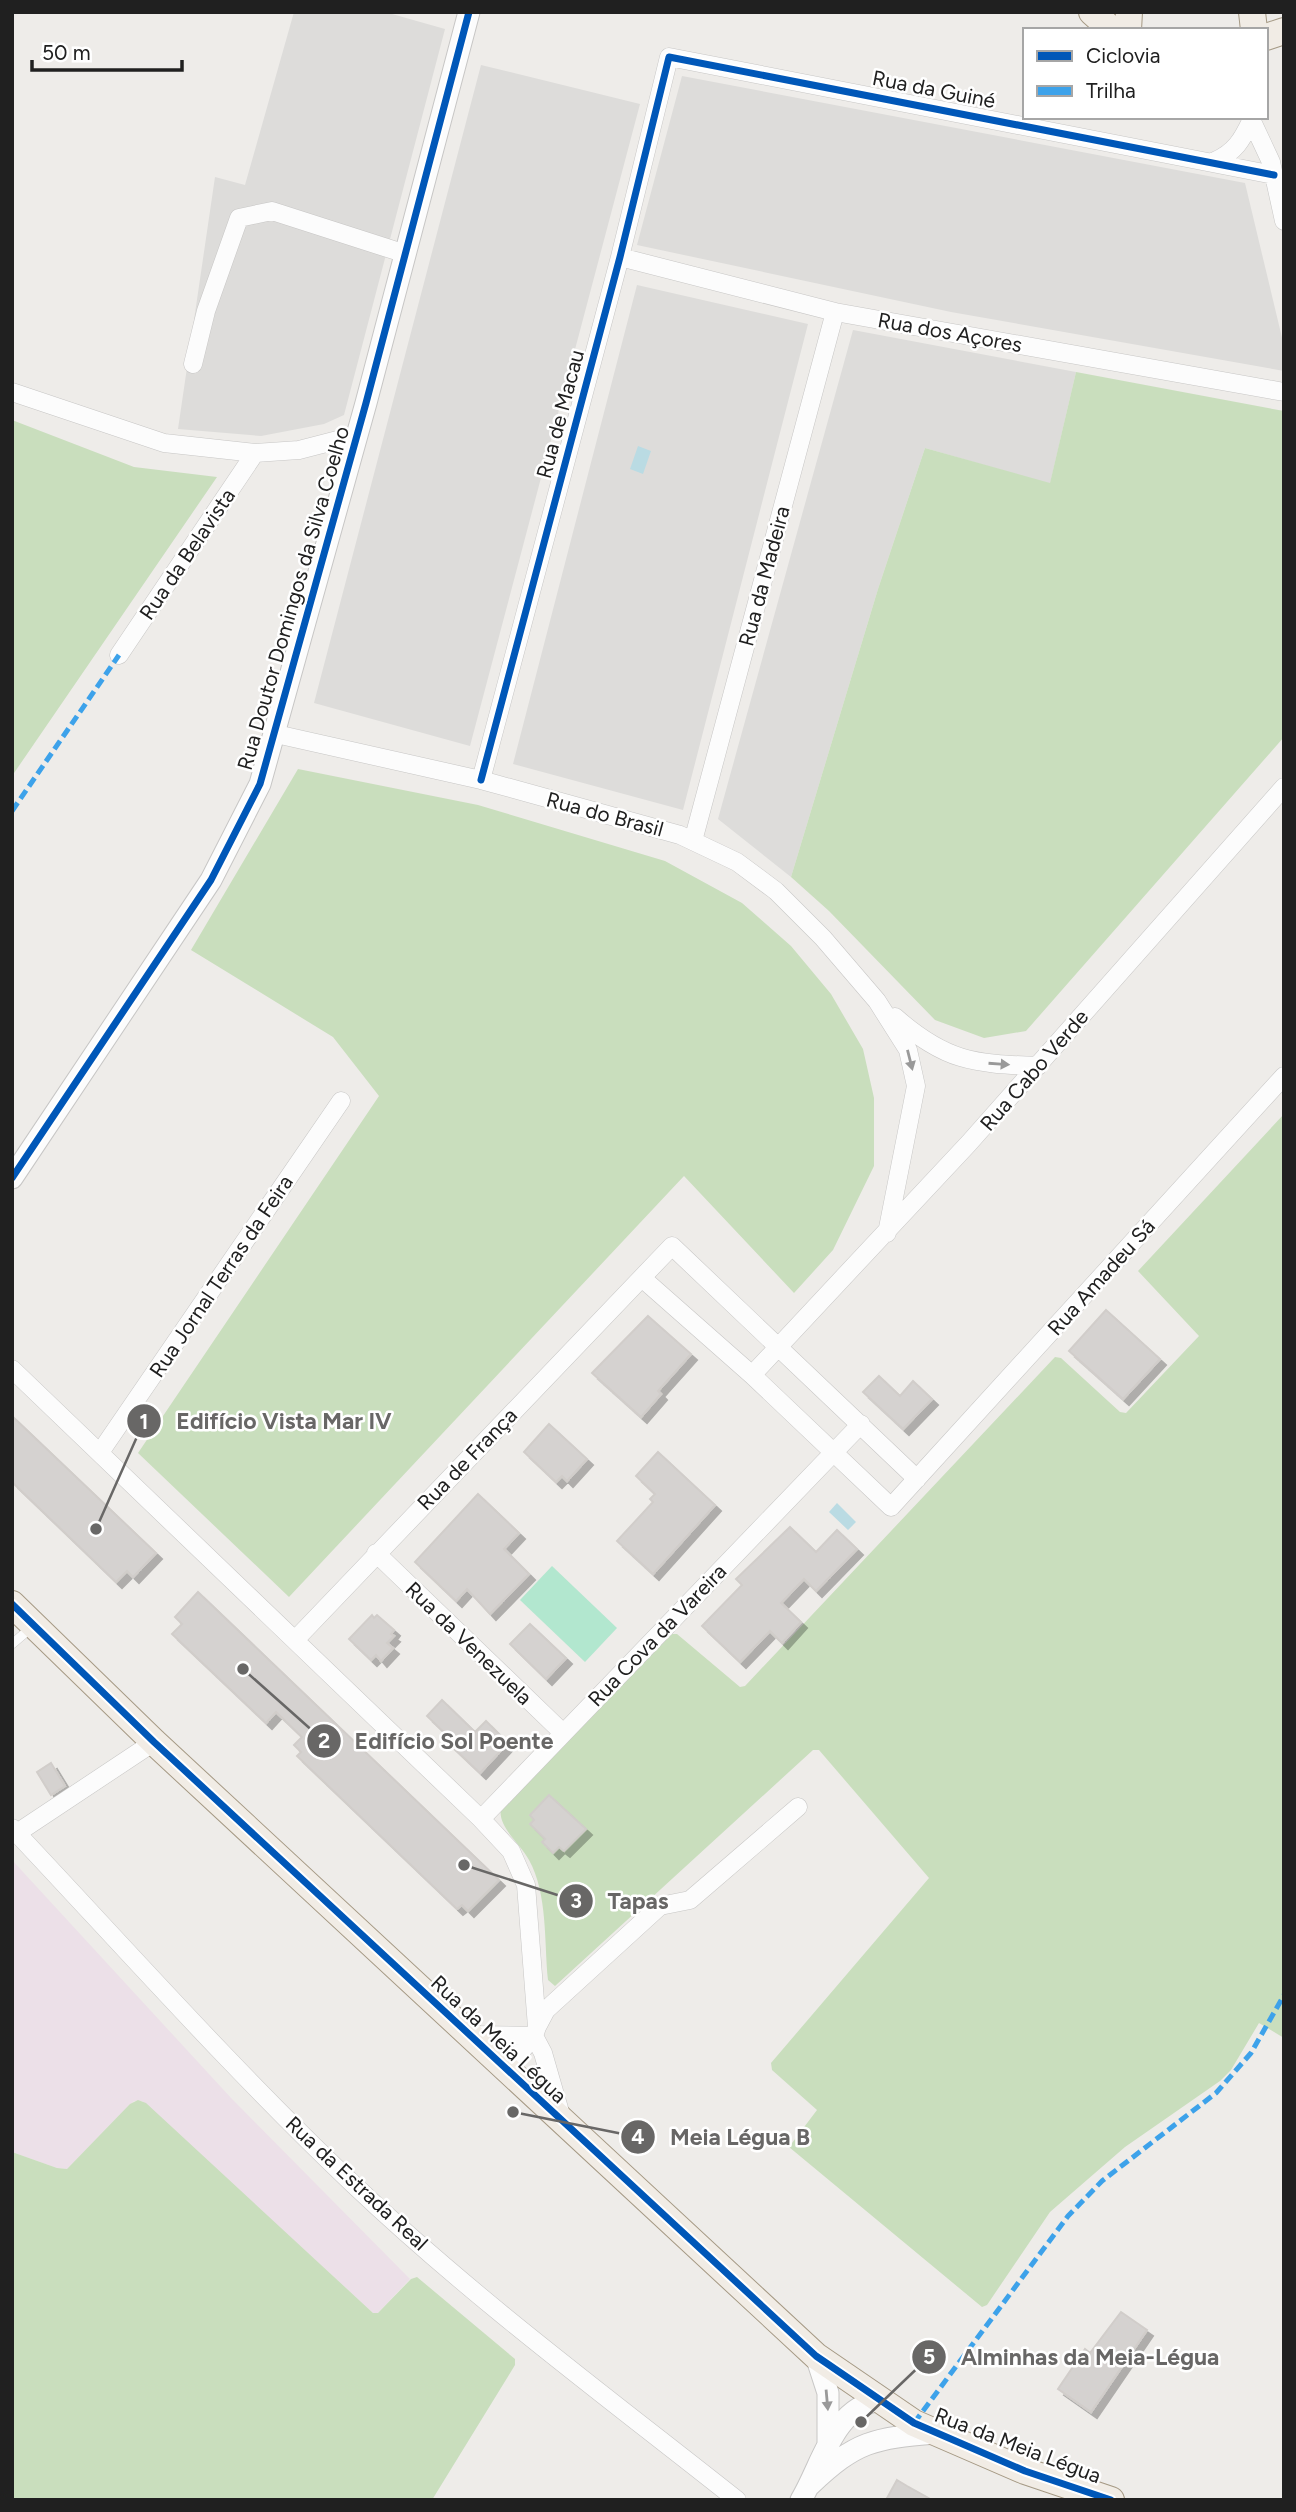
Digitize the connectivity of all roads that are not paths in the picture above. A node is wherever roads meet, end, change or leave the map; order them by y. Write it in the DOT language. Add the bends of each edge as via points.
graph roads {
  1 [pos="469,12"];
  2 [pos="1092,12"];
  3 [pos="1271,12"];
  4 [pos="1284,17"];
  5 [pos="1110,28"];
  6 [pos="669,57"];
  7 [pos="1249,119"];
  8 [pos="1250,119"];
  9 [pos="1215,161"];
  10 [pos="1274,175"];
  11 [pos="1284,221"];
  12 [pos="406,254"];
  13 [pos="620,257"];
  14 [pos="835,312"];
  15 [pos="193,364"];
  16 [pos="12,391"];
  17 [pos="1284,392"];
  18 [pos="357,435"];
  19 [pos="255,453"];
  20 [pos="119,655"];
  21 [pos="276,734"];
  22 [pos="481,779"];
  23 [pos="1284,787"];
  24 [pos="693,841"];
  25 [pos="877,1001"];
  26 [pos="1038,1066"];
  27 [pos="1284,1076"];
  28 [pos="341,1101"];
  29 [pos="12,1178"];
  30 [pos="887,1233"];
  31 [pos="642,1278"];
  32 [pos="780,1348"];
  33 [pos="12,1369"];
  34 [pos="752,1375"];
  35 [pos="861,1424"];
  36 [pos="101,1451"];
  37 [pos="834,1453"];
  38 [pos="917,1479"];
  39 [pos="376,1553"];
  40 [pos="12,1604"];
  41 [pos="34,1625"];
  42 [pos="295,1640"];
  43 [pos="12,1644"];
  44 [pos="562,1732"];
  45 [pos="154,1742"];
  46 [pos="798,1807"];
  47 [pos="481,1819"];
  48 [pos="15,1830"];
  49 [pos="535,2031"];
  50 [pos="470,2035"];
  51 [pos="542,2053"];
  52 [pos="512,2075"];
  53 [pos="562,2122"];
  54 [pos="816,2356"];
  55 [pos="885,2403"];
  56 [pos="936,2433"];
  57 [pos="828,2445"];
  58 [pos="849,2452"];
  59 [pos="805,2492"];
  60 [pos="737,2500"];
  61 [pos="1111,2500"];
  1 -- 12 [label="street, Rua Doutor Domingos da Silva Coelho"];
  2 -- 5 [label="main road"];
  3 -- 4 [label="main road"];
  6 -- 9 [label="street, Rua da Guiné"];
  6 -- 13 [label="street, Rua de Macau"];
  7 -- 9 [label="street" via="1241,142"];
  8 -- 10 [label="street"];
  9 -- 10 [label="street, Rua da Guiné"];
  10 -- 11 [label="street"];
  12 -- 15 [label="street" via="272,211 239,218 206,311"];
  12 -- 18 [label="street, Rua Doutor Domingos da Silva Coelho"];
  13 -- 14 [label="street, Rua dos Açores"];
  13 -- 22 [label="street, Rua de Macau"];
  14 -- 17 [label="street, Rua dos Açores"];
  14 -- 24 [label="street, Rua da Madeira"];
  16 -- 19 [label="street" via="164,443"];
  18 -- 19 [label="street" via="299,450"];
  18 -- 21 [label="street, Rua Doutor Domingos da Silva Coelho"];
  19 -- 20 [label="street, Rua da Belavista"];
  21 -- 22 [label="street, Rua do Brasil"];
  21 -- 29 [label="street, Rua Doutor Domingos da Silva Coelho" via="260,784 211,880"];
  22 -- 24 [label="street, Rua do Brasil"];
  23 -- 26 [label="street, Rua Cabo Verde"];
  24 -- 25 [label="street, Rua do Brasil" via="737,862 776,891"];
  25 -- 26 [label="street, Rua do Brasil, one-way" via="922,1041 957,1058"];
  25 -- 30 [label="street, Rua do Brasil, one-way" via="908,1050 916,1086"];
  26 -- 30 [label="street, Rua Cabo Verde"];
  27 -- 38 [label="street, Rua Amadeu Sá"];
  28 -- 36 [label="street, Rua Jornal Terras da Feira"];
  30 -- 32 [label="street, Rua Cabo Verde"];
  31 -- 32 [label="street, Rua de França" via="672,1246"];
  31 -- 34 [label="street"];
  31 -- 39 [label="street, Rua de França"];
  32 -- 34 [label="street, Rua Cabo Verde"];
  32 -- 35 [label="street"];
  33 -- 36 [label="street"];
  34 -- 37 [label="street"];
  35 -- 37 [label="street, Rua Cova da Vareira"];
  35 -- 38 [label="street"];
  36 -- 42 [label="street"];
  37 -- 38 [label="street, Rua Amadeu Sá" via="891,1507"];
  37 -- 44 [label="street, Rua Cova da Vareira"];
  39 -- 42 [label="street, Rua de França"];
  39 -- 44 [label="street, Rua da Venezuela"];
  40 -- 41 [label="main road, Rua da Meia Légua"];
  41 -- 43 [label="lane"];
  41 -- 45 [label="main road, Rua da Meia Légua"];
  42 -- 47 [label="street"];
  44 -- 47 [label="street, Rua Cova da Vareira"];
  45 -- 48 [label="street"];
  45 -- 50 [label="main road, Rua da Meia Légua"];
  46 -- 49 [label="street" via="690,1900 660,1906 547,2010"];
  47 -- 49 [label="street" via="511,1851 526,1885"];
  48 -- 60 [label="street, Rua da Estrada Real" via="353,2184 503,2316"];
  49 -- 50 [label="street"];
  49 -- 51 [label="street"];
  49 -- 52 [label="street"];
  50 -- 52 [label="main road, Rua da Meia Légua"];
  51 -- 52 [label="street"];
  51 -- 53 [label="street"];
  52 -- 53 [label="main road, Rua da Meia Légua"];
  53 -- 54 [label="main road, Rua da Meia Légua"];
  54 -- 55 [label="main road, Rua da Meia Légua"];
  54 -- 57 [label="street, one-way" via="828,2393"];
  55 -- 56 [label="main road, Rua da Meia Légua"];
  55 -- 57 [label="street" via="865,2403 849,2414"];
  55 -- 58 [label="street" via="892,2417 887,2424"];
  56 -- 58 [label="street" via="892,2435"];
  56 -- 61 [label="main road, Rua da Meia Légua" via="1025,2471"];
  57 -- 59 [label="street"];
  58 -- 59 [label="street"];
}
